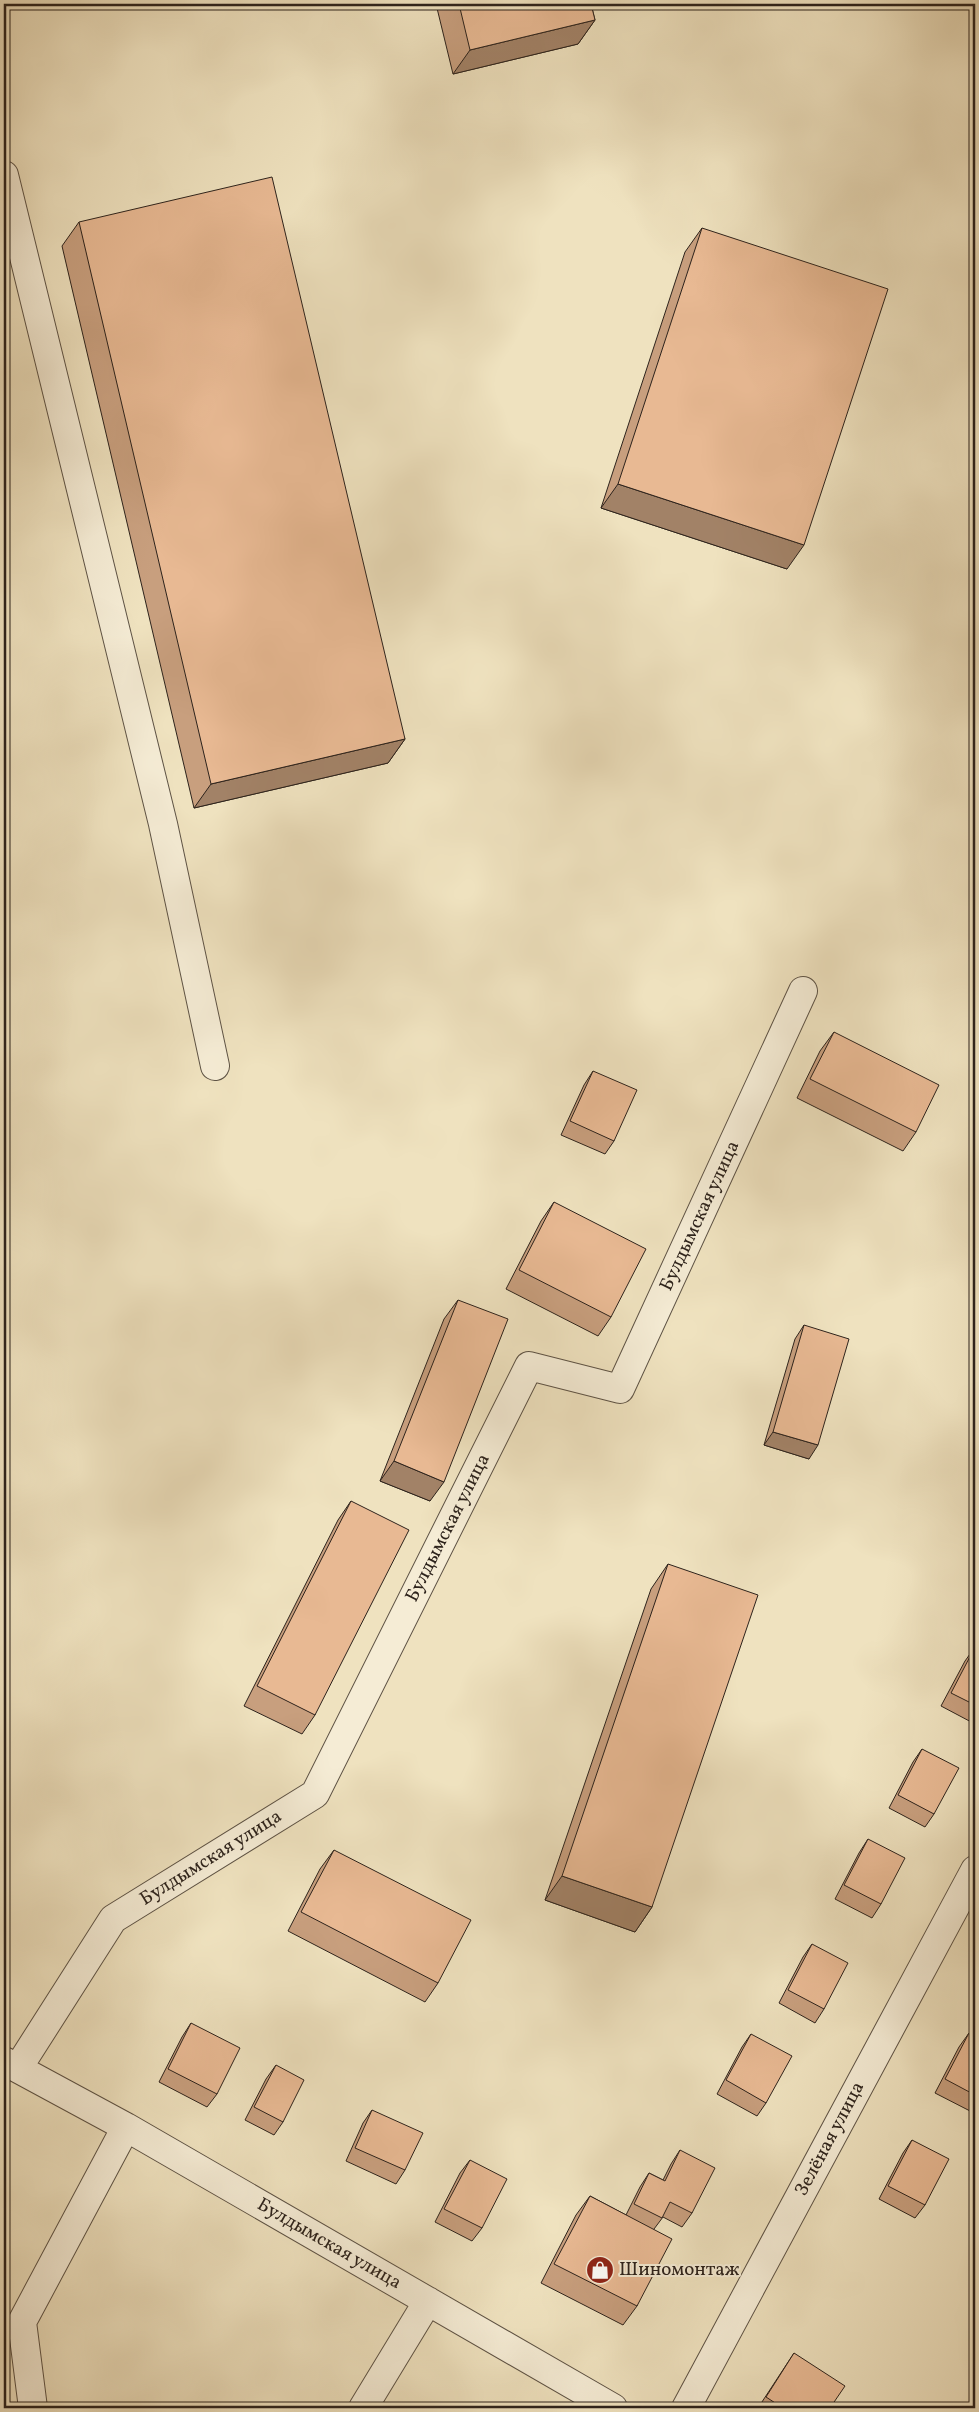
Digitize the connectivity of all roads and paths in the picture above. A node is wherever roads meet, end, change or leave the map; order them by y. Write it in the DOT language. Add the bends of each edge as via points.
graph roads {
  1 [pos="4,175"];
  2 [pos="803,992"];
  3 [pos="215,1066"];
  4 [pos="975,1870"];
  5 [pos="11,2065"];
  6 [pos="126,2127"];
  7 [pos="428,2301"];
  8 [pos="33,2408"];
  9 [pos="363,2408"];
  10 [pos="613,2408"];
  11 [pos="686,2408"];
  1 -- 3 [label="street" via="163,824"];
  2 -- 5 [label="street, Булдымская улица" via="620,1389 529,1366 315,1794 113,1918"];
  4 -- 11 [label="street, Зелёная улица"];
  5 -- 6 [label="street, Булдымская улица"];
  6 -- 7 [label="street, Булдымская улица"];
  6 -- 8 [label="street" via="22,2322"];
  7 -- 9 [label="street"];
  7 -- 10 [label="street, Булдымская улица"];
}
